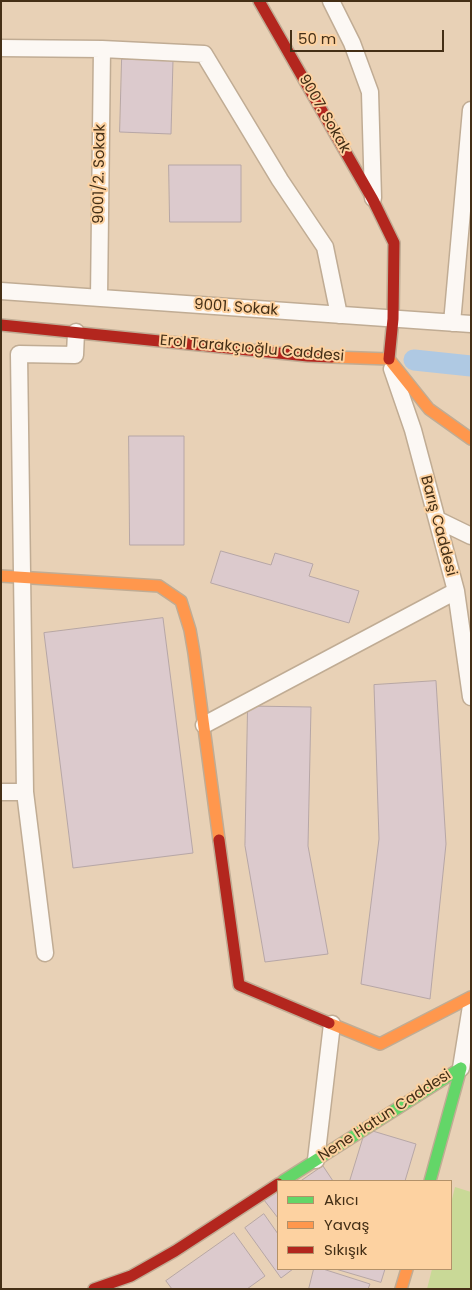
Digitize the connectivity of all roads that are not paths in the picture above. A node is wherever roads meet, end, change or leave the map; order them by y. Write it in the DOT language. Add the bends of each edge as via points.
graph roads {
  1 [pos="259,1"];
  2 [pos="331,1"];
  3 [pos="1,48"];
  4 [pos="102,49"];
  5 [pos="471,110"];
  6 [pos="373,200"];
  7 [pos="1,291"];
  8 [pos="99,298"];
  9 [pos="339,315"];
  10 [pos="393,319"];
  11 [pos="452,323"];
  12 [pos="471,324"];
  13 [pos="1,325"];
  14 [pos="76,332"];
  15 [pos="389,359"];
  16 [pos="471,439"];
  17 [pos="438,520"];
  18 [pos="471,536"];
  19 [pos="1,576"];
  20 [pos="22,578"];
  21 [pos="456,591"];
  22 [pos="471,697"];
  23 [pos="204,725"];
  24 [pos="1,792"];
  25 [pos="25,792"];
  26 [pos="45,954"];
  27 [pos="471,997"];
  28 [pos="471,1006"];
  29 [pos="332,1024"];
  30 [pos="466,1068"];
  31 [pos="316,1160"];
  32 [pos="285,1180"];
  33 [pos="430,1180"];
  34 [pos="277,1185"];
  35 [pos="407,1270"];
  36 [pos="94,1289"];
  37 [pos="401,1289"];
  1 -- 6 [label="street, 9007. Sokak"];
  2 -- 6 [label="street, 9007. Sokak" via="352,43 370,92"];
  3 -- 4 [label="street"];
  4 -- 8 [label="street, 9001/2. Sokak"];
  4 -- 9 [label="street" via="204,54 280,180 325,247"];
  5 -- 11 [label="street"];
  6 -- 10 [label="street, 9007. Sokak" via="394,244"];
  7 -- 8 [label="street, 9001. Sokak"];
  8 -- 9 [label="street, 9001. Sokak"];
  9 -- 10 [label="street, 9001. Sokak"];
  10 -- 11 [label="street, 9001. Sokak"];
  10 -- 15 [label="street, 9007. Sokak"];
  11 -- 12 [label="street, 9001. Sokak"];
  13 -- 14 [label="street, Erol Tarakçıoğlu Caddesi"];
  14 -- 15 [label="street, Erol Tarakçıoğlu Caddesi" via="308,356"];
  14 -- 20 [label="street" via="75,355 19,354"];
  15 -- 16 [label="street" via="429,409"];
  15 -- 17 [label="street, Barış Caddesi"];
  17 -- 18 [label="street"];
  17 -- 21 [label="street, Barış Caddesi"];
  19 -- 20 [label="street"];
  20 -- 23 [label="street" via="159,586 180,601 190,630"];
  20 -- 25 [label="street"];
  21 -- 22 [label="street, Barış Caddesi"];
  21 -- 23 [label="street"];
  23 -- 29 [label="street" via="239,985"];
  24 -- 25 [label="street"];
  25 -- 26 [label="street"];
  27 -- 29 [label="street" via="380,1044"];
  28 -- 30 [label="street"];
  29 -- 31 [label="street"];
  30 -- 31 [label="street, Nene Hatun Caddesi"];
  30 -- 33 [label="street"];
  31 -- 32 [label="street, Nene Hatun Caddesi"];
  34 -- 36 [label="street" via="175,1251 131,1276"];
  35 -- 37 [label="street"];
}
